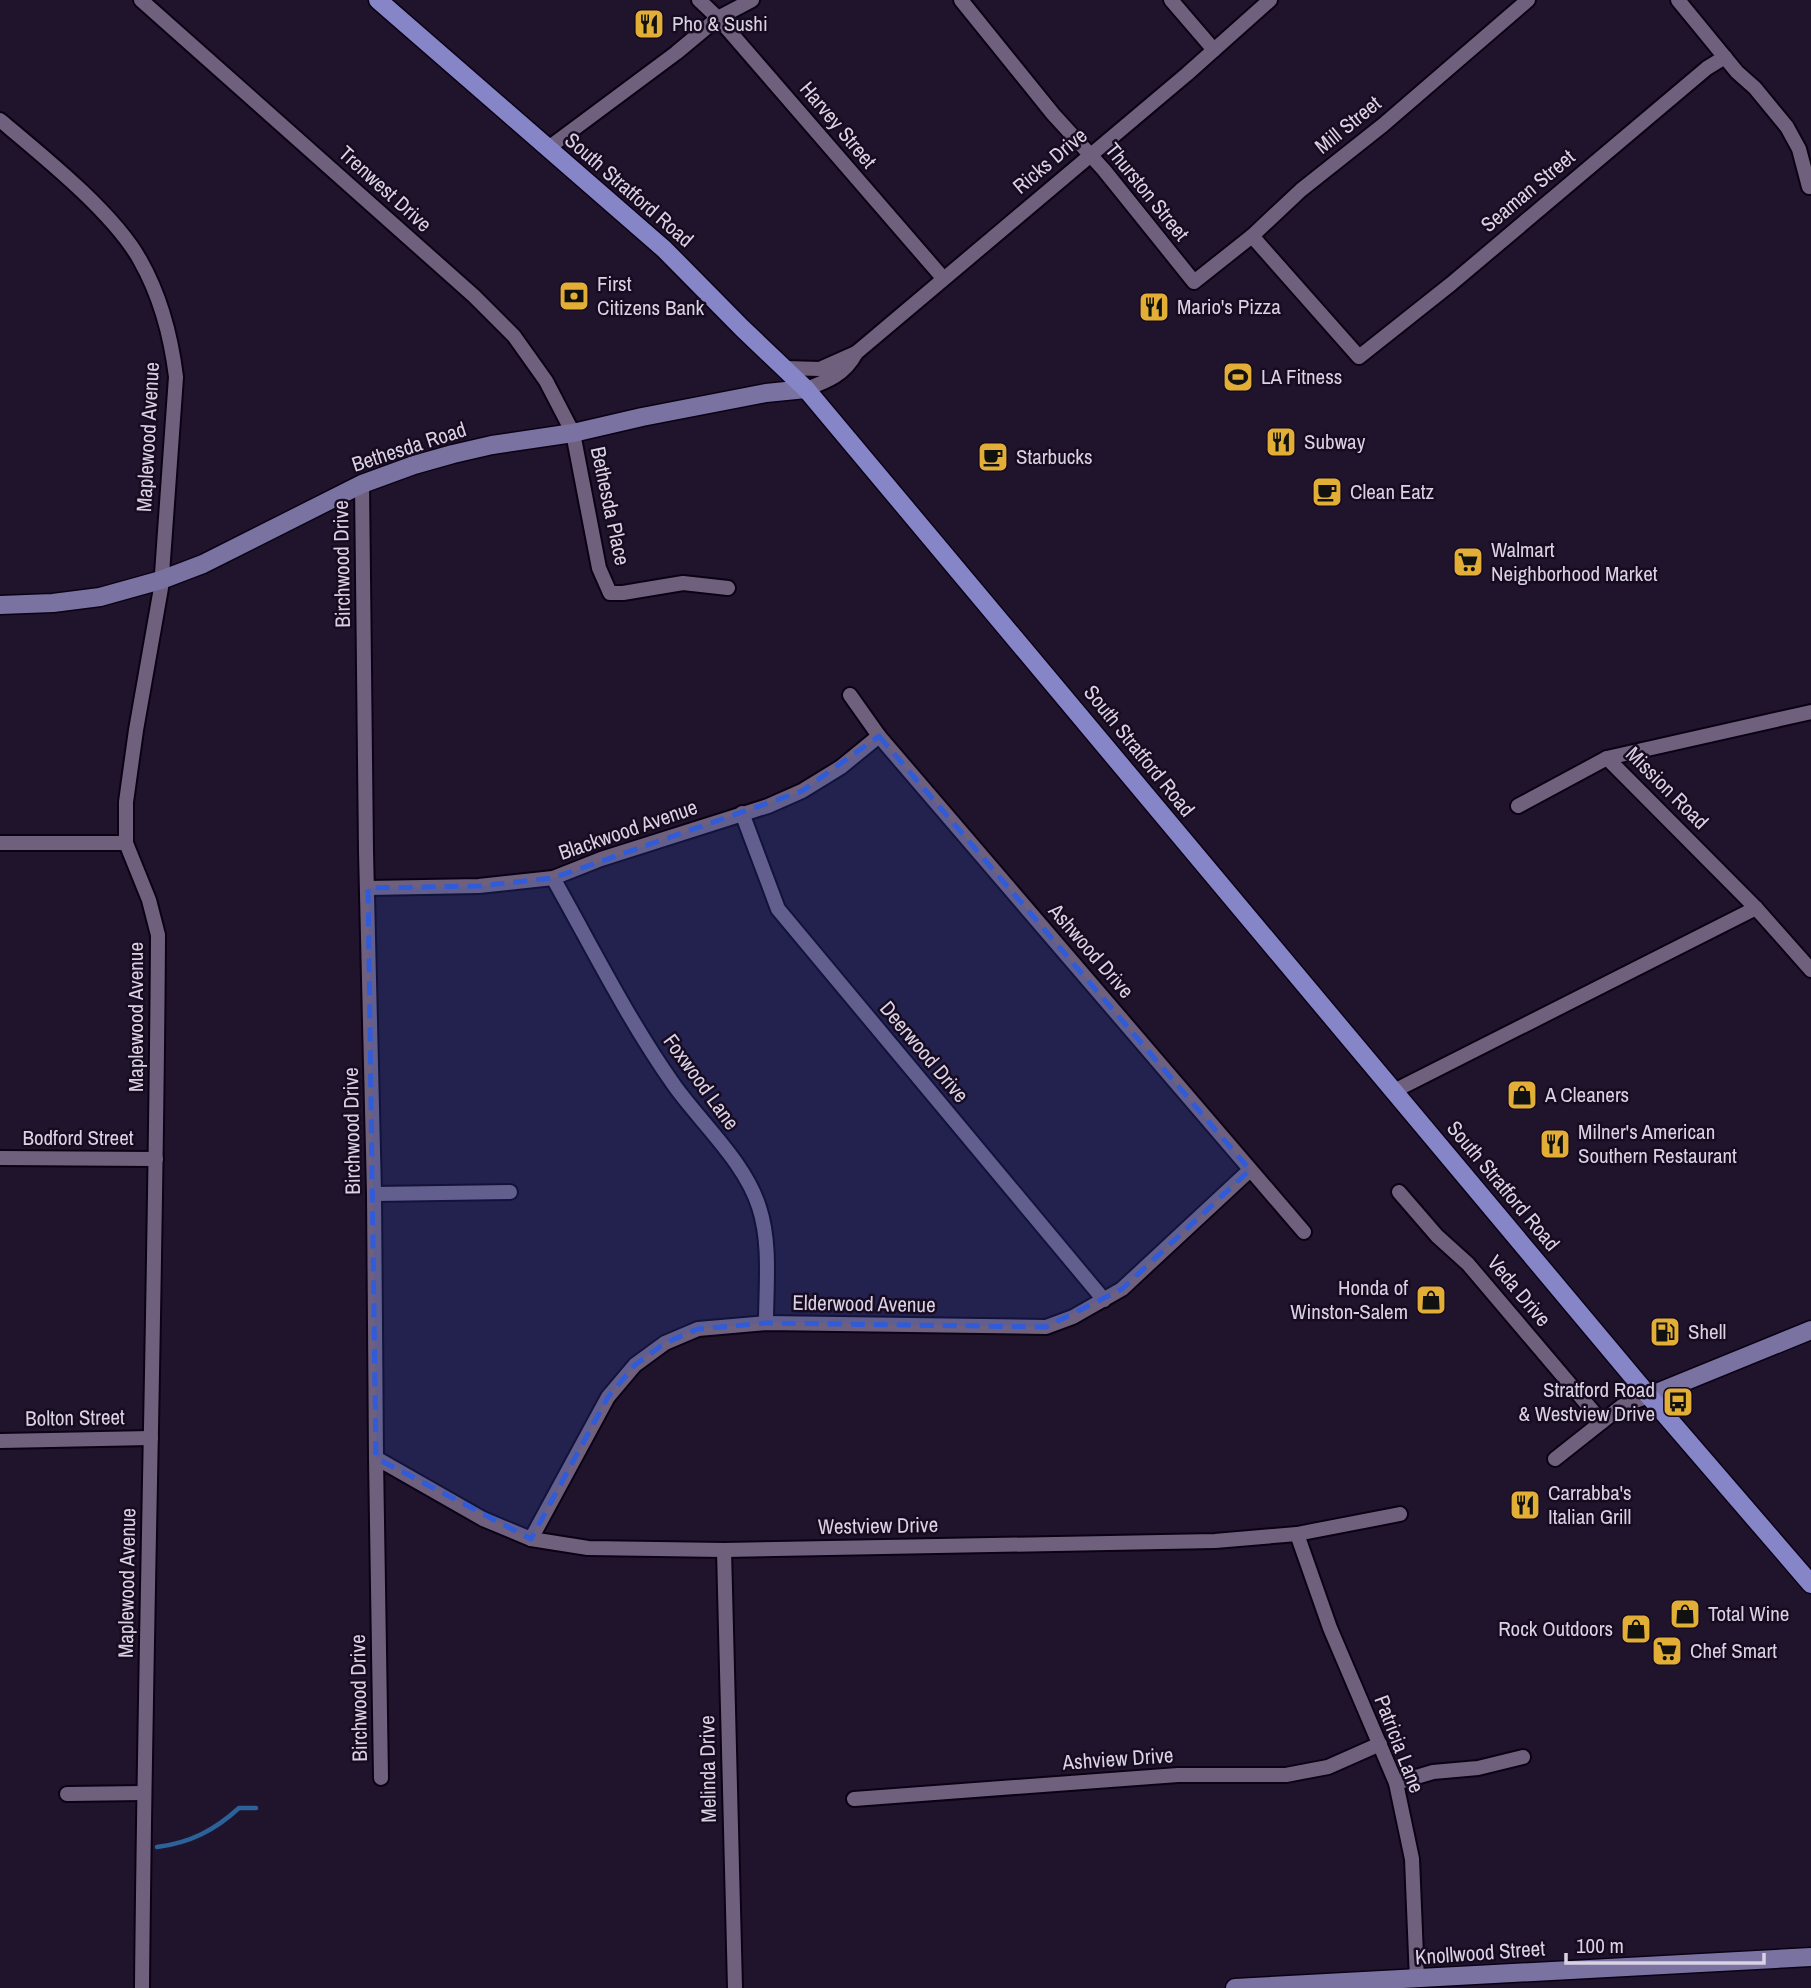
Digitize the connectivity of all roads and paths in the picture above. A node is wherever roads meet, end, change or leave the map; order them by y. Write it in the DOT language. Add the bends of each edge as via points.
graph roads {
  1 [pos="141,0"];
  2 [pos="379,0"];
  3 [pos="699,0"];
  4 [pos="752,0"];
  5 [pos="961,0"];
  6 [pos="1171,0"];
  7 [pos="1270,0"];
  8 [pos="1528,0"];
  9 [pos="1678,0"];
  10 [pos="718,18"];
  11 [pos="1214,50"];
  12 [pos="1724,57"];
  13 [pos="0,120"];
  14 [pos="547,149"];
  15 [pos="1089,155"];
  16 [pos="1809,187"];
  17 [pos="1252,236"];
  18 [pos="943,278"];
  19 [pos="1194,282"];
  20 [pos="856,353"];
  21 [pos="785,368"];
  22 [pos="806,389"];
  23 [pos="573,433"];
  24 [pos="362,484"];
  25 [pos="162,580"];
  26 [pos="728,588"];
  27 [pos="0,605"];
  28 [pos="850,695"];
  29 [pos="1811,712"];
  30 [pos="879,736"];
  31 [pos="1607,758"];
  32 [pos="1518,806"];
  33 [pos="742,813"];
  34 [pos="0,843"];
  35 [pos="126,843"];
  36 [pos="553,878"];
  37 [pos="368,888"];
  38 [pos="1756,908"];
  39 [pos="1811,970"];
  40 [pos="1394,1091"];
  41 [pos="0,1158"];
  42 [pos="156,1159"];
  43 [pos="1250,1170"];
  44 [pos="510,1192"];
  45 [pos="1399,1192"];
  46 [pos="374,1194"];
  47 [pos="1304,1232"];
  48 [pos="1104,1300"];
  49 [pos="766,1324"];
  50 [pos="1811,1330"];
  51 [pos="1649,1396"];
  52 [pos="1602,1422"];
  53 [pos="151,1438"];
  54 [pos="0,1441"];
  55 [pos="376,1458"];
  56 [pos="1555,1459"];
  57 [pos="1400,1514"];
  58 [pos="1297,1534"];
  59 [pos="531,1539"];
  60 [pos="724,1550"];
  61 [pos="1811,1584"];
  62 [pos="1380,1744"];
  63 [pos="1523,1757"];
  64 [pos="381,1778"];
  65 [pos="1396,1783"];
  66 [pos="143,1793"];
  67 [pos="67,1794"];
  68 [pos="854,1799"];
  69 [pos="1811,1957"];
  70 [pos="1417,1980"];
  71 [pos="1519,1980"];
  72 [pos="142,1988"];
  73 [pos="735,1988"];
  74 [pos="1235,1988"];
  1 -- 23 [label="street, Trenwest Drive" via="514,336 546,380"];
  2 -- 14 [label="main road, South Stratford Road"];
  3 -- 10 [label="street, Harvey Street"];
  4 -- 10 [label="street"];
  5 -- 15 [label="street, Thurston Street"];
  6 -- 11 [label="street"];
  7 -- 11 [label="street, Ricks Drive"];
  8 -- 17 [label="street, Mill Street"];
  9 -- 12 [label="street"];
  10 -- 14 [label="street"];
  10 -- 18 [label="street, Harvey Street"];
  11 -- 15 [label="street, Ricks Drive"];
  12 -- 16 [label="street" via="1787,127 1799,149"];
  12 -- 17 [label="street, Seaman Street" via="1359,356"];
  13 -- 25 [label="street, Maplewood Avenue" via="110,219 139,258 160,303 176,377"];
  14 -- 21 [label="main road, South Stratford Road" via="664,249"];
  15 -- 18 [label="street, Ricks Drive"];
  15 -- 19 [label="street, Thurston Street"];
  17 -- 19 [label="street, Mill Street"];
  18 -- 20 [label="street, Ricks Drive"];
  20 -- 21 [label="street, Ricks Drive" via="820,369"];
  20 -- 22 [label="street, Ricks Drive" via="849,367"];
  21 -- 22 [label="main road, South Stratford Road"];
  22 -- 23 [label="street, Bethesda Road" via="642,416"];
  22 -- 40 [label="main road, South Stratford Road"];
  23 -- 24 [label="street, Bethesda Road" via="453,454"];
  23 -- 26 [label="street, Bethesda Place" via="599,568 610,593 683,583"];
  24 -- 25 [label="street, Bethesda Road"];
  24 -- 37 [label="street, Birchwood Drive"];
  25 -- 27 [label="street, Bethesda Road" via="100,597"];
  25 -- 35 [label="street, Maplewood Avenue" via="126,802"];
  28 -- 30 [label="street, Ashwood Drive"];
  29 -- 31 [label="street, Mission Road"];
  30 -- 33 [label="street, Blackwood Avenue" via="802,792"];
  30 -- 43 [label="street, Ashwood Drive"];
  31 -- 32 [label="street"];
  31 -- 38 [label="street, Mission Road"];
  33 -- 36 [label="street, Blackwood Avenue"];
  33 -- 48 [label="street, Deerwood Drive" via="778,909"];
  34 -- 35 [label="street"];
  35 -- 42 [label="street, Maplewood Avenue" via="158,935"];
  36 -- 37 [label="street, Blackwood Avenue" via="479,886"];
  36 -- 49 [label="street, Foxwood Lane" via="655,1056 754,1192 764,1227"];
  37 -- 46 [label="street, Birchwood Drive"];
  38 -- 39 [label="street, Mission Road"];
  38 -- 40 [label="street"];
  40 -- 51 [label="main road, South Stratford Road"];
  41 -- 42 [label="street, Bodford Street"];
  42 -- 53 [label="street, Maplewood Avenue"];
  43 -- 47 [label="street, Ashwood Drive"];
  43 -- 48 [label="street, Elderwood Avenue" via="1122,1289"];
  44 -- 46 [label="street"];
  45 -- 52 [label="street, Veda Drive" via="1468,1264"];
  46 -- 55 [label="street, Birchwood Drive"];
  48 -- 49 [label="street, Elderwood Avenue" via="1046,1327"];
  49 -- 59 [label="street, Elderwood Avenue" via="698,1329 665,1343 635,1365 608,1397"];
  50 -- 51 [label="street"];
  51 -- 52 [label="street" via="1622,1406"];
  51 -- 61 [label="main road, South Stratford Road"];
  52 -- 56 [label="street"];
  53 -- 54 [label="street, Bolton Street"];
  53 -- 66 [label="street, Maplewood Avenue"];
  55 -- 59 [label="street, Westview Drive" via="483,1519"];
  55 -- 64 [label="street, Birchwood Drive"];
  57 -- 58 [label="street, Westview Drive"];
  58 -- 60 [label="street, Westview Drive" via="1215,1541"];
  58 -- 62 [label="street, Patricia Lane" via="1329,1628"];
  59 -- 60 [label="street, Westview Drive" via="588,1548"];
  60 -- 73 [label="street, Melinda Drive"];
  62 -- 65 [label="street, Patricia Lane"];
  62 -- 68 [label="street, Ashview Drive" via="1328,1767 1286,1775 1178,1776"];
  63 -- 65 [label="street"];
  65 -- 70 [label="street, Patricia Lane" via="1412,1859"];
  66 -- 67 [label="street"];
  66 -- 72 [label="street, Maplewood Avenue"];
  69 -- 71 [label="street, Knollwood Street"];
  70 -- 71 [label="street, Knollwood Street"];
  70 -- 74 [label="street, Knollwood Street"];
}
